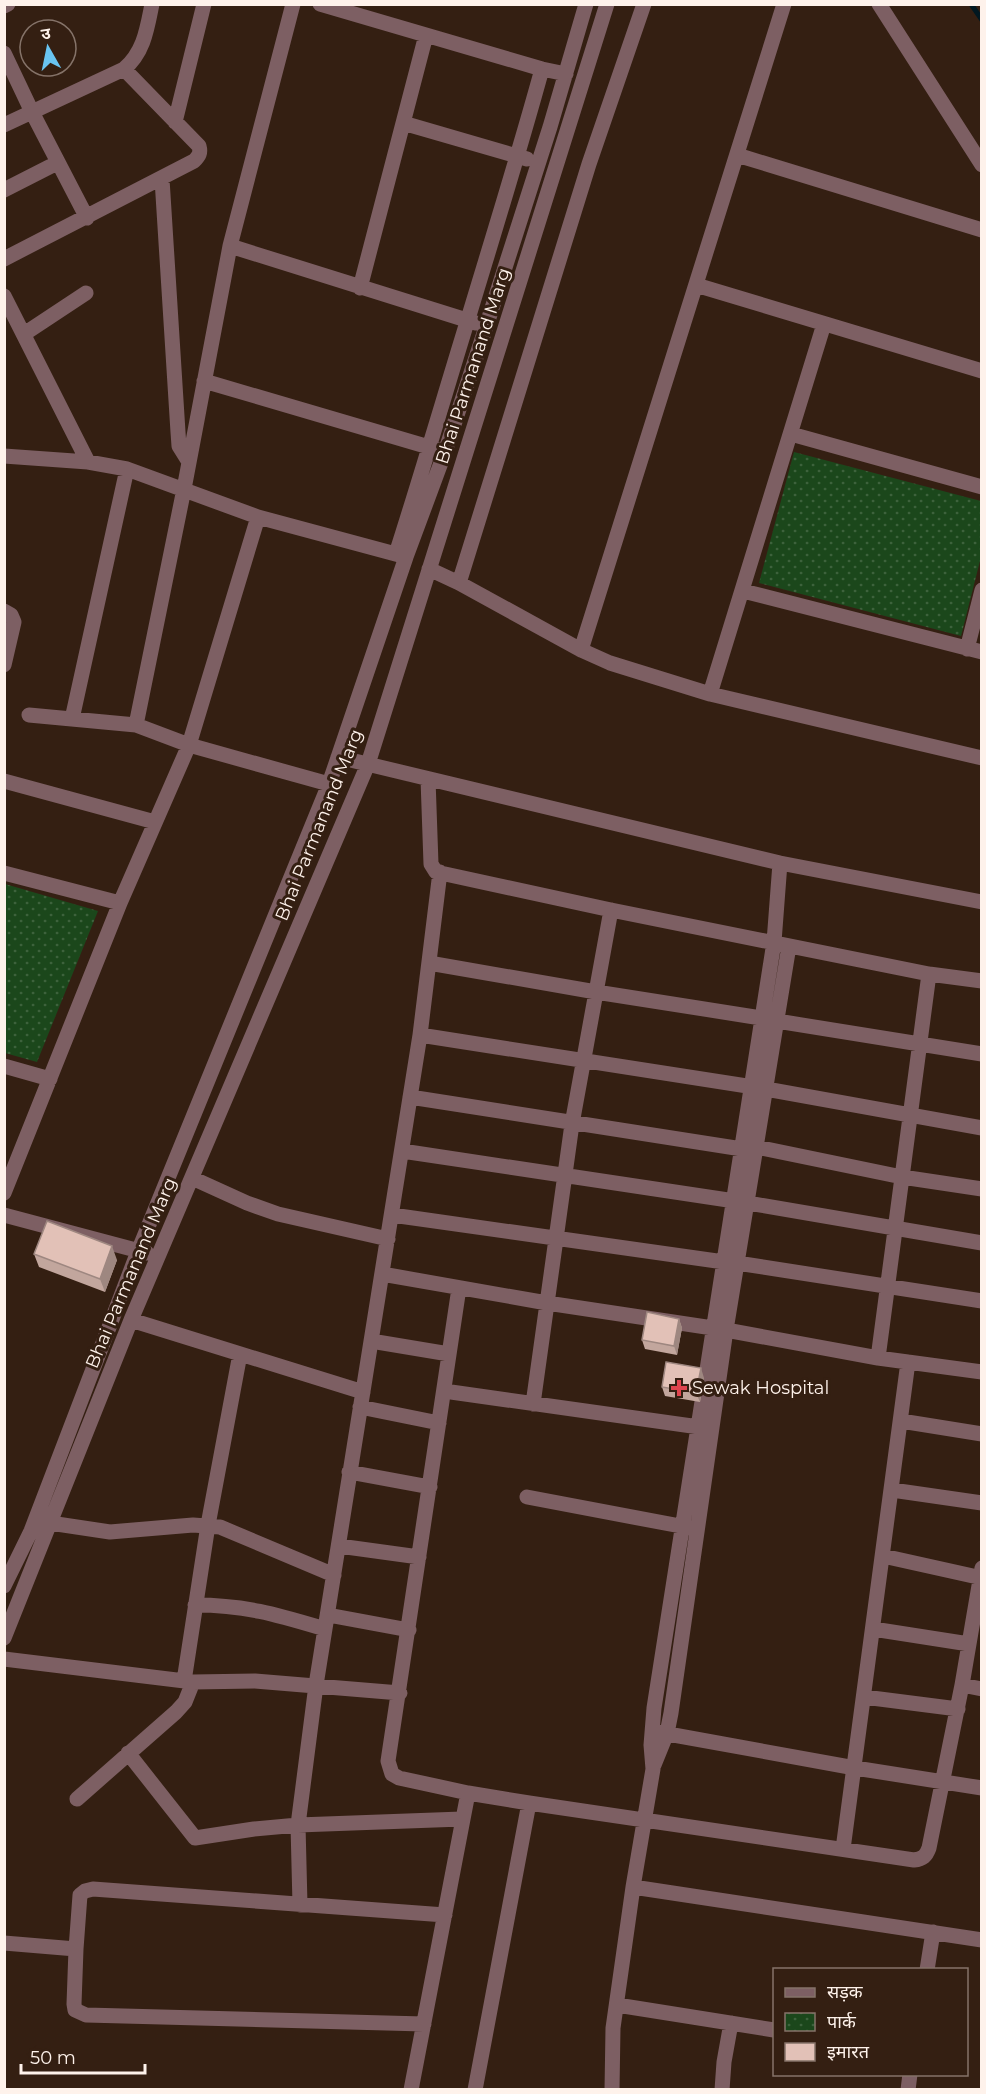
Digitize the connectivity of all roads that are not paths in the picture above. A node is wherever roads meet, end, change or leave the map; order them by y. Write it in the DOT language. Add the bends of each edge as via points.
graph roads {
  1 [pos="152,4"];
  2 [pos="204,4"];
  3 [pos="293,4"];
  4 [pos="320,4"];
  5 [pos="586,4"];
  6 [pos="608,4"];
  7 [pos="644,4"];
  8 [pos="784,4"];
  9 [pos="879,4"];
  10 [pos="426,35"];
  11 [pos="6,58"];
  12 [pos="124,69"];
  13 [pos="542,69"];
  14 [pos="566,74"];
  15 [pos="32,112"];
  16 [pos="175,122"];
  17 [pos="403,123"];
  18 [pos="4,125"];
  19 [pos="737,155"];
  20 [pos="518,157"];
  21 [pos="57,163"];
  22 [pos="539,163"];
  23 [pos="981,165"];
  24 [pos="162,179"];
  25 [pos="4,190"];
  26 [pos="87,218"];
  27 [pos="981,230"];
  28 [pos="230,246"];
  29 [pos="4,259"];
  30 [pos="696,285"];
  31 [pos="360,288"];
  32 [pos="86,293"];
  33 [pos="4,296"];
  34 [pos="467,321"];
  35 [pos="824,324"];
  36 [pos="486,327"];
  37 [pos="24,334"];
  38 [pos="981,371"];
  39 [pos="204,381"];
  40 [pos="790,434"];
  41 [pos="438,449"];
  42 [pos="4,456"];
  43 [pos="88,462"];
  44 [pos="189,462"];
  45 [pos="127,469"];
  46 [pos="981,487"];
  47 [pos="184,489"];
  48 [pos="258,517"];
  49 [pos="401,556"];
  50 [pos="429,570"];
  51 [pos="459,583"];
  52 [pos="981,590"];
  53 [pos="743,591"];
  54 [pos="4,611"];
  55 [pos="581,650"];
  56 [pos="974,650"];
  57 [pos="4,665"];
  58 [pos="710,694"];
  59 [pos="29,715"];
  60 [pos="72,719"];
  61 [pos="136,725"];
  62 [pos="189,745"];
  63 [pos="338,757"];
  64 [pos="981,758"];
  65 [pos="368,764"];
  66 [pos="428,779"];
  67 [pos="4,781"];
  68 [pos="329,784"];
  69 [pos="155,822"];
  70 [pos="780,863"];
  71 [pos="440,872"];
  72 [pos="4,873"];
  73 [pos="981,902"];
  74 [pos="120,903"];
  75 [pos="611,910"];
  76 [pos="781,944"];
  77 [pos="429,963"];
  78 [pos="929,974"];
  79 [pos="981,981"];
  80 [pos="596,992"];
  81 [pos="761,1018"];
  82 [pos="777,1021"];
  83 [pos="420,1035"];
  84 [pos="919,1044"];
  85 [pos="981,1054"];
  86 [pos="583,1061"];
  87 [pos="4,1066"];
  88 [pos="50,1079"];
  89 [pos="759,1088"];
  90 [pos="410,1098"];
  91 [pos="910,1115"];
  92 [pos="572,1124"];
  93 [pos="981,1128"];
  94 [pos="749,1148"];
  95 [pos="402,1151"];
  96 [pos="564,1177"];
  97 [pos="902,1177"];
  98 [pos="192,1178"];
  99 [pos="981,1189"];
  100 [pos="4,1193"];
  101 [pos="740,1202"];
  102 [pos="4,1215"];
  103 [pos="392,1215"];
  104 [pos="895,1230"];
  105 [pos="388,1239"];
  106 [pos="556,1239"];
  107 [pos="981,1244"];
  108 [pos="139,1250"];
  109 [pos="158,1258"];
  110 [pos="730,1263"];
  111 [pos="382,1275"];
  112 [pos="888,1287"];
  113 [pos="459,1288"];
  114 [pos="981,1300"];
  115 [pos="547,1303"];
  116 [pos="131,1320"];
  117 [pos="720,1329"];
  118 [pos="371,1341"];
  119 [pos="240,1354"];
  120 [pos="449,1354"];
  121 [pos="878,1358"];
  122 [pos="908,1362"];
  123 [pos="981,1372"];
  124 [pos="444,1391"];
  125 [pos="362,1400"];
  126 [pos="533,1404"];
  127 [pos="901,1421"];
  128 [pos="439,1423"];
  129 [pos="699,1427"];
  130 [pos="981,1434"];
  131 [pos="700,1466"];
  132 [pos="349,1472"];
  133 [pos="430,1487"];
  134 [pos="892,1490"];
  135 [pos="527,1497"];
  136 [pos="981,1503"];
  137 [pos="50,1523"];
  138 [pos="208,1526"];
  139 [pos="690,1528"];
  140 [pos="339,1546"];
  141 [pos="883,1556"];
  142 [pos="419,1557"];
  143 [pos="334,1575"];
  144 [pos="981,1575"];
  145 [pos="4,1586"];
  146 [pos="195,1605"];
  147 [pos="326,1622"];
  148 [pos="873,1629"];
  149 [pos="409,1630"];
  150 [pos="4,1638"];
  151 [pos="969,1644"];
  152 [pos="4,1659"];
  153 [pos="188,1681"];
  154 [pos="316,1685"];
  155 [pos="962,1685"];
  156 [pos="981,1689"];
  157 [pos="400,1693"];
  158 [pos="864,1697"];
  159 [pos="957,1709"];
  160 [pos="659,1732"];
  161 [pos="128,1754"];
  162 [pos="855,1768"];
  163 [pos="942,1781"];
  164 [pos="981,1788"];
  165 [pos="468,1793"];
  166 [pos="77,1799"];
  167 [pos="529,1803"];
  168 [pos="462,1819"];
  169 [pos="645,1819"];
  170 [pos="298,1825"];
  171 [pos="843,1849"];
  172 [pos="633,1887"];
  173 [pos="300,1905"];
  174 [pos="445,1915"];
  175 [pos="933,1932"];
  176 [pos="981,1939"];
  177 [pos="4,1942"];
  178 [pos="76,1949"];
  179 [pos="927,1968"];
  180 [pos="616,2005"];
  181 [pos="731,2023"];
  182 [pos="424,2024"];
  183 [pos="773,2030"];
  184 [pos="411,2090"];
  185 [pos="475,2090"];
  186 [pos="612,2090"];
  187 [pos="722,2090"];
  1 -- 12 [label="street" via="141,50"];
  2 -- 16 [label="street"];
  3 -- 28 [label="street"];
  4 -- 10 [label="street"];
  5 -- 14 [label="street, Bhai Parmanand Marg"];
  6 -- 50 [label="street, Bhai Parmanand Marg"];
  7 -- 51 [label="street" via="589,164"];
  8 -- 19 [label="street"];
  9 -- 23 [label="street"];
  10 -- 13 [label="street"];
  10 -- 17 [label="street"];
  11 -- 15 [label="street"];
  12 -- 15 [label="street"];
  12 -- 16 [label="street"];
  13 -- 14 [label="street"];
  13 -- 20 [label="street"];
  14 -- 22 [label="street, Bhai Parmanand Marg"];
  15 -- 18 [label="street"];
  15 -- 21 [label="street"];
  16 -- 24 [label="street" via="201,150 195,161"];
  17 -- 20 [label="street"];
  17 -- 31 [label="street"];
  19 -- 27 [label="street"];
  19 -- 30 [label="street"];
  20 -- 22 [label="street"];
  20 -- 34 [label="street"];
  21 -- 25 [label="street"];
  21 -- 26 [label="street"];
  22 -- 36 [label="street, Bhai Parmanand Marg"];
  24 -- 26 [label="street"];
  24 -- 44 [label="street" via="178,439"];
  26 -- 29 [label="street"];
  28 -- 31 [label="street"];
  28 -- 39 [label="street"];
  30 -- 35 [label="street"];
  30 -- 55 [label="street"];
  31 -- 34 [label="street"];
  32 -- 37 [label="street"];
  33 -- 37 [label="street"];
  34 -- 36 [label="street"];
  34 -- 41 [label="street"];
  35 -- 38 [label="street"];
  35 -- 40 [label="street"];
  36 -- 41 [label="street, Bhai Parmanand Marg"];
  37 -- 43 [label="street"];
  39 -- 41 [label="street"];
  39 -- 44 [label="street"];
  40 -- 46 [label="street"];
  40 -- 53 [label="street"];
  41 -- 49 [label="street, Bhai Parmanand Marg"];
  42 -- 43 [label="street"];
  43 -- 45 [label="street"];
  44 -- 47 [label="street"];
  45 -- 47 [label="street"];
  45 -- 60 [label="street"];
  47 -- 48 [label="street"];
  47 -- 61 [label="street"];
  48 -- 49 [label="street"];
  48 -- 62 [label="street"];
  49 -- 63 [label="street, Bhai Parmanand Marg"];
  50 -- 51 [label="street"];
  50 -- 65 [label="street, Bhai Parmanand Marg"];
  51 -- 55 [label="street"];
  52 -- 56 [label="street"];
  53 -- 56 [label="street"];
  53 -- 58 [label="street"];
  54 -- 57 [label="street" via="14,622"];
  55 -- 58 [label="street"];
  58 -- 64 [label="street"];
  59 -- 60 [label="street"];
  60 -- 61 [label="street"];
  61 -- 62 [label="street"];
  62 -- 68 [label="street"];
  62 -- 69 [label="street"];
  63 -- 65 [label="street"];
  63 -- 68 [label="street, Bhai Parmanand Marg"];
  65 -- 66 [label="street"];
  65 -- 98 [label="street, Bhai Parmanand Marg"];
  66 -- 70 [label="street"];
  66 -- 71 [label="street" via="431,864"];
  67 -- 69 [label="street"];
  68 -- 108 [label="street, Bhai Parmanand Marg"];
  69 -- 74 [label="street"];
  70 -- 73 [label="street"];
  70 -- 76 [label="street"];
  71 -- 75 [label="street"];
  71 -- 77 [label="street"];
  72 -- 74 [label="street"];
  74 -- 88 [label="street"];
  75 -- 76 [label="street"];
  75 -- 80 [label="street"];
  76 -- 78 [label="street"];
  76 -- 81 [label="street"];
  76 -- 82 [label="street"];
  77 -- 80 [label="street"];
  77 -- 83 [label="street"];
  78 -- 79 [label="street"];
  78 -- 84 [label="street"];
  80 -- 81 [label="street"];
  80 -- 86 [label="street"];
  81 -- 89 [label="street"];
  82 -- 84 [label="street"];
  82 -- 89 [label="street"];
  83 -- 86 [label="street"];
  83 -- 90 [label="street"];
  84 -- 85 [label="street"];
  84 -- 91 [label="street"];
  86 -- 89 [label="street"];
  86 -- 92 [label="street"];
  87 -- 88 [label="street"];
  88 -- 100 [label="street"];
  89 -- 91 [label="street"];
  89 -- 94 [label="street"];
  90 -- 92 [label="street"];
  90 -- 95 [label="street"];
  91 -- 93 [label="street"];
  91 -- 97 [label="street"];
  92 -- 94 [label="street"];
  92 -- 96 [label="street"];
  94 -- 97 [label="street"];
  94 -- 101 [label="street"];
  95 -- 96 [label="street"];
  95 -- 103 [label="street"];
  96 -- 101 [label="street"];
  96 -- 106 [label="street"];
  97 -- 99 [label="street"];
  97 -- 104 [label="street"];
  98 -- 105 [label="street" via="278,1214"];
  98 -- 109 [label="street, Bhai Parmanand Marg"];
  101 -- 104 [label="street"];
  101 -- 110 [label="street"];
  102 -- 108 [label="street"];
  103 -- 105 [label="street"];
  103 -- 106 [label="street"];
  104 -- 107 [label="street"];
  104 -- 112 [label="street"];
  105 -- 111 [label="street"];
  106 -- 110 [label="street"];
  106 -- 115 [label="street"];
  108 -- 109 [label="street"];
  108 -- 145 [label="street, Bhai Parmanand Marg" via="31,1531"];
  109 -- 116 [label="street, Bhai Parmanand Marg"];
  110 -- 112 [label="street"];
  110 -- 117 [label="street"];
  111 -- 113 [label="street"];
  111 -- 118 [label="street"];
  112 -- 114 [label="street"];
  112 -- 121 [label="street"];
  113 -- 115 [label="street"];
  113 -- 120 [label="street"];
  115 -- 117 [label="street"];
  115 -- 126 [label="street"];
  116 -- 119 [label="street"];
  116 -- 137 [label="street, Bhai Parmanand Marg"];
  117 -- 121 [label="street"];
  117 -- 129 [label="street"];
  117 -- 131 [label="street"];
  118 -- 120 [label="street"];
  118 -- 125 [label="street"];
  119 -- 125 [label="street"];
  119 -- 138 [label="street"];
  120 -- 124 [label="street"];
  121 -- 122 [label="street"];
  122 -- 123 [label="street"];
  122 -- 127 [label="street"];
  124 -- 126 [label="street"];
  124 -- 128 [label="street"];
  125 -- 128 [label="street"];
  125 -- 132 [label="street"];
  126 -- 129 [label="street"];
  127 -- 130 [label="street"];
  127 -- 134 [label="street"];
  128 -- 133 [label="street"];
  129 -- 131 [label="street"];
  131 -- 139 [label="street"];
  132 -- 133 [label="street"];
  132 -- 140 [label="street"];
  133 -- 142 [label="street"];
  134 -- 136 [label="street"];
  134 -- 141 [label="street"];
  135 -- 139 [label="street"];
  137 -- 138 [label="street" via="110,1532"];
  137 -- 150 [label="street, Bhai Parmanand Marg"];
  138 -- 143 [label="street" via="232,1531"];
  138 -- 146 [label="street"];
  139 -- 160 [label="street"];
  140 -- 142 [label="street"];
  140 -- 143 [label="street"];
  141 -- 144 [label="street"];
  141 -- 148 [label="street"];
  142 -- 149 [label="street"];
  143 -- 147 [label="street"];
  144 -- 151 [label="street"];
  146 -- 147 [label="street" via="250,1608"];
  146 -- 153 [label="street"];
  147 -- 149 [label="street"];
  147 -- 154 [label="street"];
  148 -- 151 [label="street"];
  148 -- 158 [label="street"];
  149 -- 157 [label="street"];
  151 -- 155 [label="street"];
  152 -- 153 [label="street"];
  153 -- 154 [label="street"];
  153 -- 161 [label="street" via="185,1702"];
  154 -- 157 [label="street"];
  154 -- 170 [label="street"];
  155 -- 156 [label="street"];
  155 -- 159 [label="street"];
  157 -- 165 [label="street" via="388,1761 392,1774"];
  158 -- 159 [label="street"];
  158 -- 162 [label="street"];
  159 -- 163 [label="street"];
  160 -- 162 [label="street"];
  160 -- 169 [label="street"];
  161 -- 166 [label="street"];
  161 -- 170 [label="street" via="195,1838"];
  162 -- 163 [label="street"];
  162 -- 171 [label="street"];
  163 -- 164 [label="street"];
  163 -- 171 [label="street" via="929,1848 921,1859"];
  165 -- 167 [label="street"];
  165 -- 168 [label="street"];
  167 -- 169 [label="street"];
  167 -- 185 [label="street"];
  168 -- 170 [label="street"];
  168 -- 174 [label="street"];
  169 -- 171 [label="street"];
  169 -- 172 [label="street"];
  170 -- 173 [label="street"];
  172 -- 175 [label="street"];
  172 -- 180 [label="street"];
  173 -- 174 [label="street"];
  173 -- 178 [label="street" via="93,1889 80,1895"];
  174 -- 182 [label="street"];
  175 -- 176 [label="street"];
  175 -- 179 [label="street"];
  177 -- 178 [label="street"];
  178 -- 182 [label="street" via="75,2010 87,2015"];
  180 -- 181 [label="street"];
  180 -- 186 [label="street"];
  181 -- 183 [label="street"];
  181 -- 187 [label="street"];
  182 -- 184 [label="street"];
}
